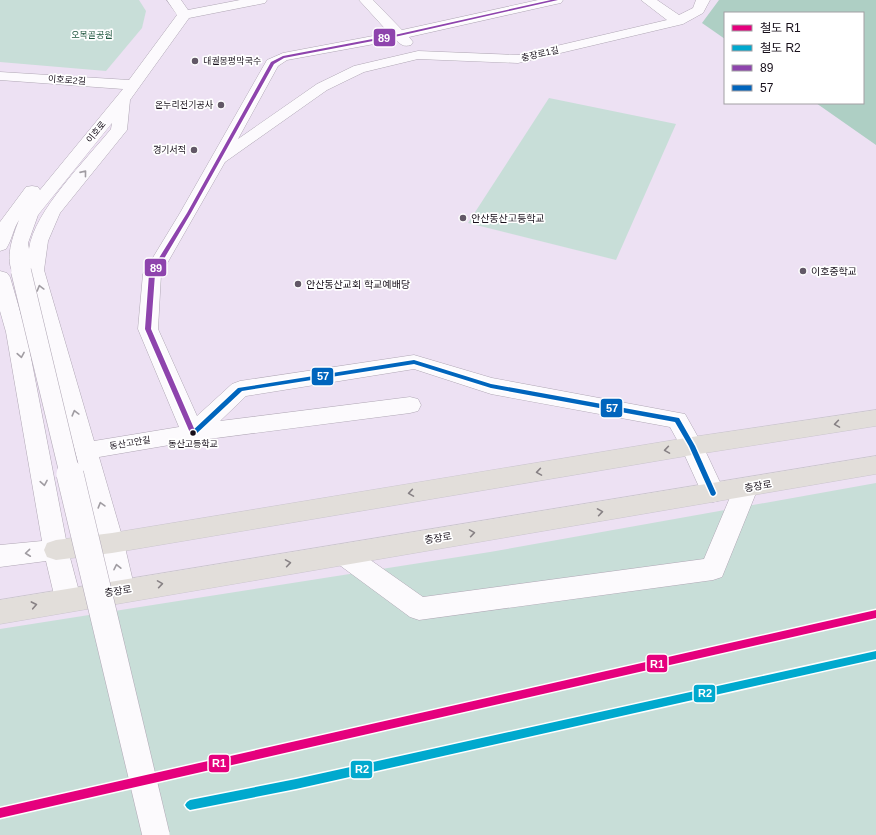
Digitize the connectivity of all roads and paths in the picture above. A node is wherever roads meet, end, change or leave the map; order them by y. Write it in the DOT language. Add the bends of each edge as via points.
graph roads {
  1 [pos="174,0"];
  2 [pos="260,0"];
  3 [pos="366,0"];
  4 [pos="556,0"];
  5 [pos="648,0"];
  6 [pos="703,0"];
  7 [pos="184,15"];
  8 [pos="678,21"];
  9 [pos="399,35"];
  10 [pos="418,55"];
  11 [pos="0,76"];
  12 [pos="133,85"];
  13 [pos="122,100"];
  14 [pos="218,161"];
  15 [pos="0,204"];
  16 [pos="18,207"];
  17 [pos="0,245"];
  18 [pos="10,274"];
  19 [pos="8,333"];
  20 [pos="410,405"];
  21 [pos="876,418"];
  22 [pos="193,434"];
  23 [pos="692,446"];
  24 [pos="85,450"];
  25 [pos="876,465"];
  26 [pos="746,488"];
  27 [pos="713,493"];
  28 [pos="112,543"];
  29 [pos="56,550"];
  30 [pos="343,554"];
  31 [pos="0,556"];
  32 [pos="122,590"];
  33 [pos="68,599"];
  34 [pos="0,612"];
  35 [pos="156,835"];
  1 -- 7 [label="street"];
  2 -- 7 [label="street"];
  3 -- 9 [label="street"];
  4 -- 9 [label="street"];
  5 -- 8 [label="street"];
  6 -- 8 [label="street, 충장로1길" via="698,10"];
  7 -- 12 [label="street, 이호로"];
  8 -- 10 [label="street, 충장로1길" via="518,59"];
  9 -- 10 [label="street"];
  9 -- 14 [label="street" via="283,57 272,64"];
  10 -- 14 [label="street, 충장로1길" via="359,69 322,87"];
  11 -- 12 [label="street, 이호로2길"];
  12 -- 13 [label="street, 이호로"];
  13 -- 16 [label="street" via="92,119"];
  13 -- 18 [label="street, 이호로" via="30,214"];
  24 -- 13 [label="street, one-way" via="36,270 39,241 52,212 119,130"];
  14 -- 22 [label="street" via="152,274 148,329"];
  15 -- 16 [label="street"];
  16 -- 17 [label="street" via="1,235"];
  18 -- 19 [label="street"];
  18 -- 35 [label="street, bridge"];
  19 -- 29 [label="street, one-way"];
  20 -- 22 [label="street, 동산고안길"];
  21 -- 23 [label="main road, one-way"];
  22 -- 23 [label="street" via="240,389 414,362 491,386 677,420"];
  22 -- 24 [label="street, 동산고안길"];
  23 -- 27 [label="street"];
  23 -- 28 [label="main road, one-way"];
  28 -- 24 [label="street, one-way"];
  25 -- 26 [label="main road, 충장로"];
  26 -- 27 [label="main road, 충장로"];
  26 -- 30 [label="street" via="714,569 419,609"];
  30 -- 27 [label="main road, 충장로, one-way"];
  28 -- 29 [label="main road"];
  32 -- 28 [label="street, one-way"];
  29 -- 31 [label="street, one-way"];
  29 -- 33 [label="street"];
  32 -- 30 [label="main road, 충장로, one-way"];
  32 -- 33 [label="main road, 충장로"];
  34 -- 33 [label="main road, 충장로, one-way"];
}
